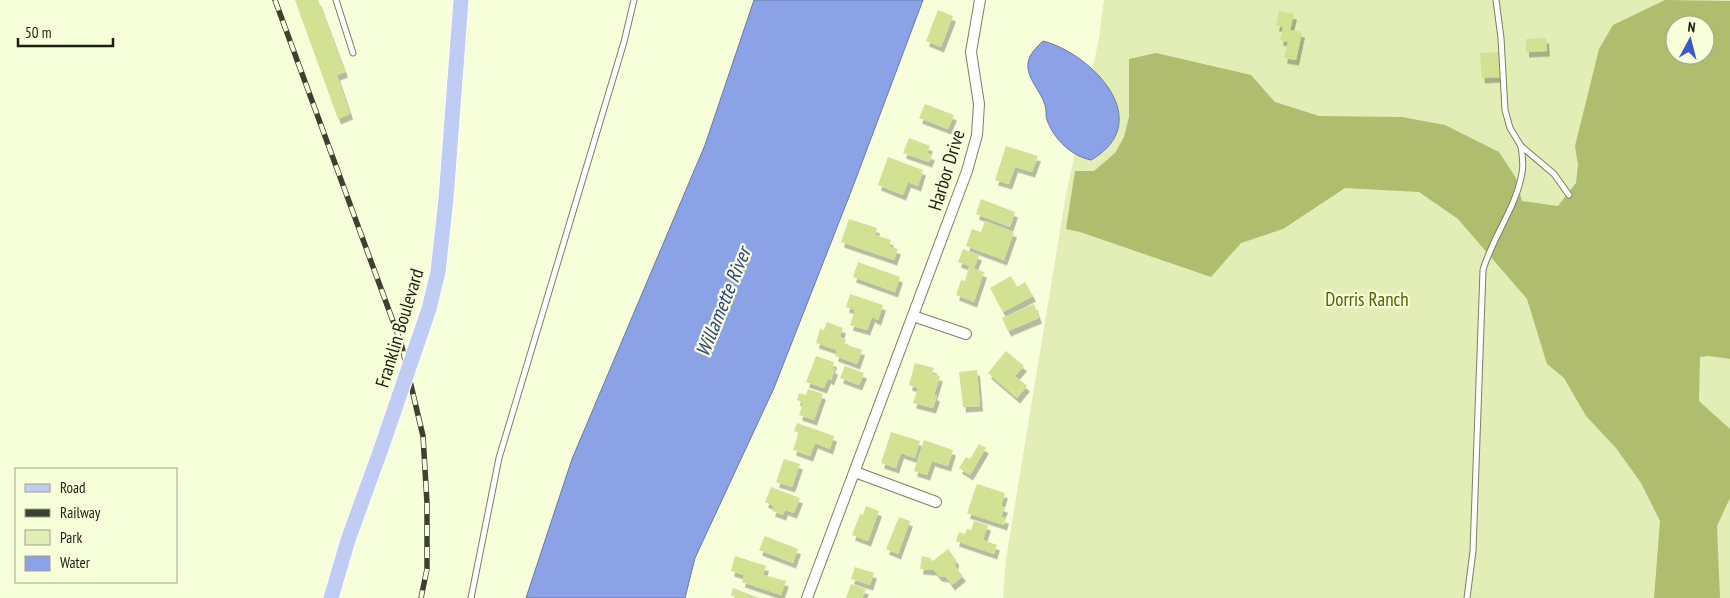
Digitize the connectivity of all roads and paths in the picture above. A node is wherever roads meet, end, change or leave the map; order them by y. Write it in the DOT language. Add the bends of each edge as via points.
graph roads {
  1 [pos="336,0"];
  2 [pos="461,0"];
  3 [pos="634,0"];
  4 [pos="980,0"];
  5 [pos="1496,0"];
  6 [pos="353,53"];
  7 [pos="1521,146"];
  8 [pos="1569,195"];
  9 [pos="913,316"];
  10 [pos="966,334"];
  11 [pos="855,472"];
  12 [pos="936,502"];
  13 [pos="331,598"];
  14 [pos="471,598"];
  15 [pos="807,598"];
  16 [pos="1468,598"];
  1 -- 6 [label="lane"];
  2 -- 13 [label="main road, Franklin Boulevard, bridge" via="446,199 438,272 430,309 348,540"];
  3 -- 14 [label="lane" via="499,458"];
  4 -- 9 [label="street, Harbor Drive" via="971,52 979,104 977,134 967,170"];
  5 -- 7 [label="lane" via="1505,110 1510,128"];
  7 -- 8 [label="lane" via="1554,174"];
  7 -- 16 [label="lane" via="1523,171 1515,199 1483,270"];
  9 -- 10 [label="street"];
  9 -- 11 [label="street, Harbor Drive"];
  11 -- 12 [label="street"];
  11 -- 15 [label="street, Harbor Drive"];
}
